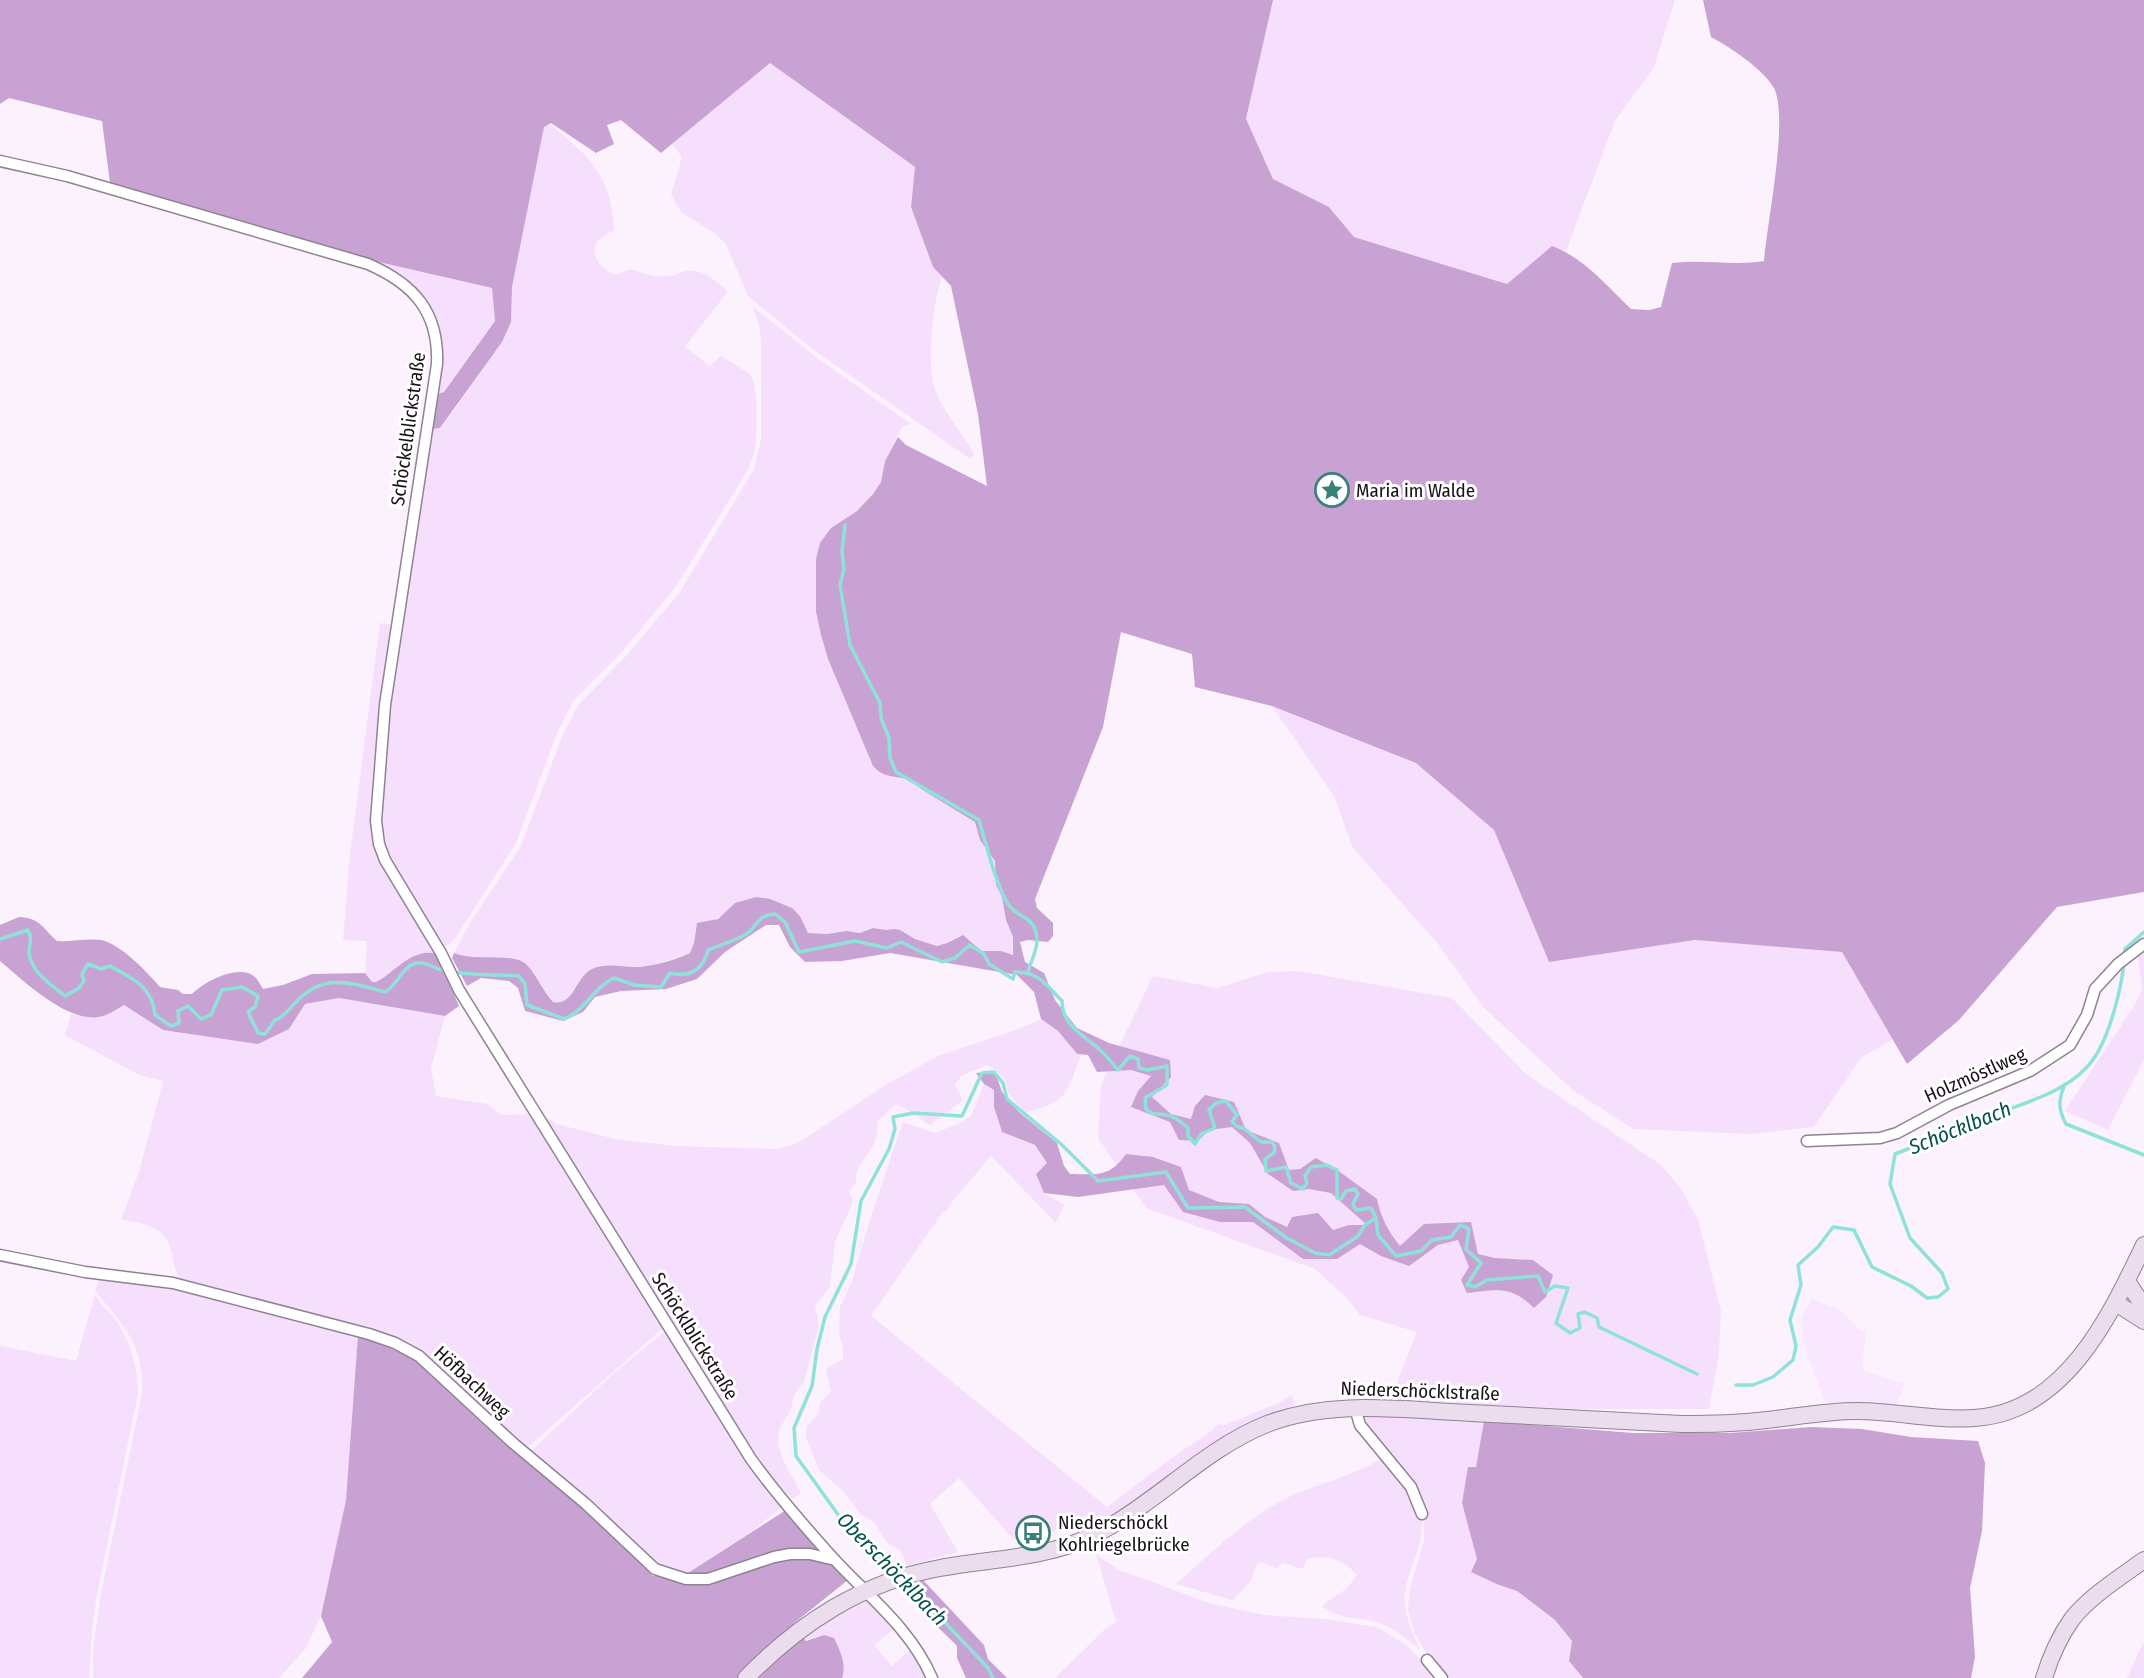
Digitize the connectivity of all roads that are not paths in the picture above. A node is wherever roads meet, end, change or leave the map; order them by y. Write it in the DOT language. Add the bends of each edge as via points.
graph roads {
  1 [pos="0,161"];
  2 [pos="2144,944"];
  3 [pos="458,990"];
  4 [pos="1807,1141"];
  5 [pos="2144,1245"];
  6 [pos="0,1255"];
  7 [pos="2127,1281"];
  8 [pos="2116,1303"];
  9 [pos="2144,1307"];
  10 [pos="2144,1321"];
  11 [pos="1355,1408"];
  12 [pos="1422,1514"];
  13 [pos="835,1560"];
  14 [pos="2144,1560"];
  15 [pos="865,1591"];
  16 [pos="1427,1660"];
  17 [pos="746,1678"];
  18 [pos="932,1678"];
  19 [pos="1442,1678"];
  20 [pos="2043,1678"];
  1 -- 3 [label="street, Schöckelblickstraße" via="67,176 368,264 409,289 429,314 436,331 437,364 385,705 376,821 379,844 390,869"];
  2 -- 4 [label="street, Holzmöstlweg" via="2095,989 2070,1045 2030,1072 1880,1138"];
  3 -- 13 [label="street, Schöcklblickstraße" via="751,1459"];
  5 -- 7 [label="main road, Niederschöcklstraße"];
  6 -- 13 [label="street, Höfbachweg" via="173,1283 395,1343 419,1356 655,1569 675,1577 708,1579 790,1554"];
  7 -- 8 [label="main road, Niederschöcklstraße"];
  7 -- 9 [label="main road"];
  8 -- 10 [label="main road"];
  8 -- 11 [label="main road, Niederschöcklstraße" via="2083,1353 2053,1384 2014,1408 1981,1418 1854,1411 1682,1424"];
  11 -- 12 [label="street" via="1360,1425 1411,1487"];
  11 -- 15 [label="main road, Niederschöcklstraße" via="1302,1413 1251,1431 1216,1451 1130,1515 1070,1544 919,1572"];
  13 -- 15 [label="street, Schöcklblickstraße"];
  14 -- 20 [label="main road" via="2073,1618"];
  15 -- 17 [label="main road, Niederschöcklstraße" via="821,1613"];
  15 -- 18 [label="street, Schöcklblickstraße" via="913,1642"];
  16 -- 19 [label="street"];
}
